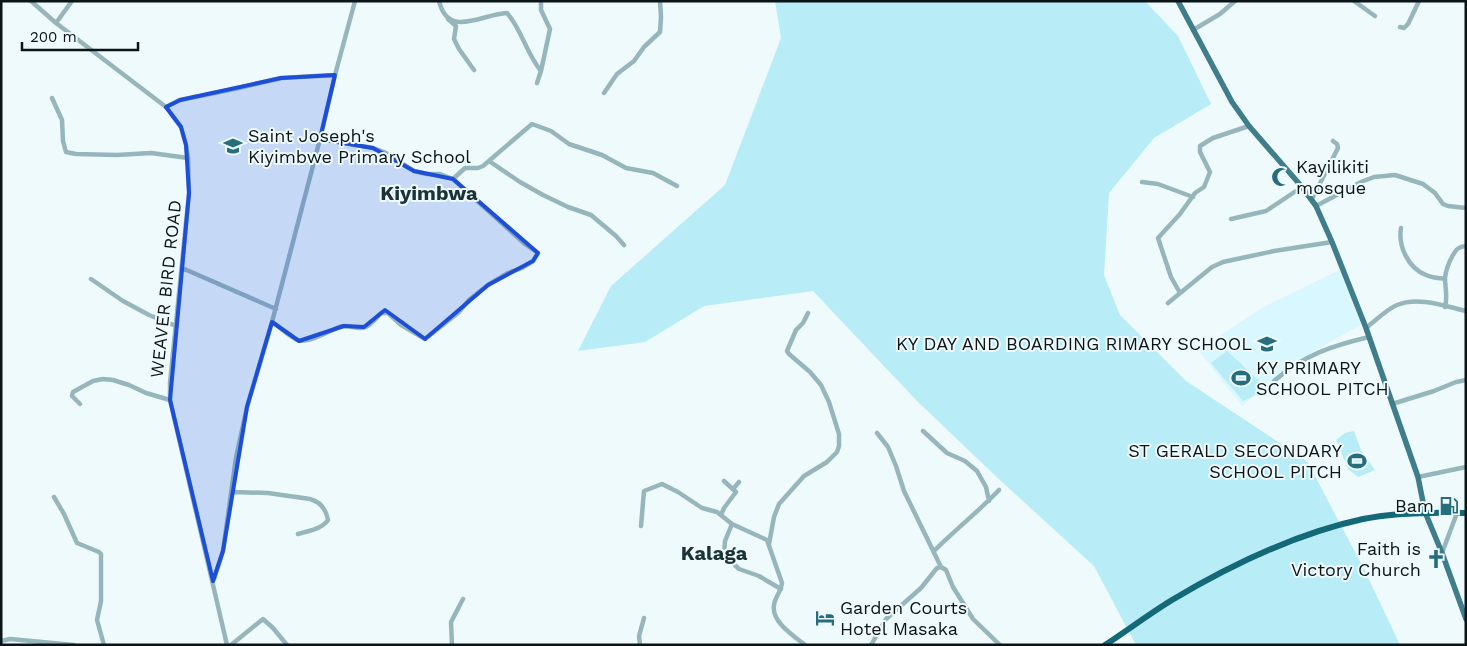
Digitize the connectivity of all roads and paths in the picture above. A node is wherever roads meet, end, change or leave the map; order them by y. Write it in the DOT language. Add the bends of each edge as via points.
graph roads {
  1 [pos="31,1"];
  2 [pos="72,1"];
  3 [pos="355,1"];
  4 [pos="439,1"];
  5 [pos="540,1"];
  6 [pos="660,1"];
  7 [pos="1178,1"];
  8 [pos="1235,1"];
  9 [pos="1354,1"];
  10 [pos="1418,1"];
  11 [pos="1376,16"];
  12 [pos="447,18"];
  13 [pos="56,23"];
  14 [pos="1400,28"];
  15 [pos="1193,30"];
  16 [pos="474,70"];
  17 [pos="541,71"];
  18 [pos="335,75"];
  19 [pos="537,83"];
  20 [pos="604,93"];
  21 [pos="52,98"];
  22 [pos="166,107"];
  23 [pos="1249,126"];
  24 [pos="320,139"];
  25 [pos="1333,141"];
  26 [pos="188,158"];
  27 [pos="489,161"];
  28 [pos="453,178"];
  29 [pos="1142,182"];
  30 [pos="676,186"];
  31 [pos="1302,187"];
  32 [pos="1193,196"];
  33 [pos="1312,199"];
  34 [pos="1316,206"];
  35 [pos="1466,208"];
  36 [pos="1231,219"];
  37 [pos="1401,228"];
  38 [pos="1332,242"];
  39 [pos="624,245"];
  40 [pos="1466,246"];
  41 [pos="182,268"];
  42 [pos="91,279"];
  43 [pos="1445,279"];
  44 [pos="1180,293"];
  45 [pos="1168,303"];
  46 [pos="1445,306"];
  47 [pos="276,309"];
  48 [pos="1466,311"];
  49 [pos="808,313"];
  50 [pos="272,322"];
  51 [pos="176,326"];
  52 [pos="1366,328"];
  53 [pos="1369,337"];
  54 [pos="1466,380"];
  55 [pos="1274,381"];
  56 [pos="170,400"];
  57 [pos="80,404"];
  58 [pos="1392,404"];
  59 [pos="923,431"];
  60 [pos="877,432"];
  61 [pos="1466,468"];
  62 [pos="1418,477"];
  63 [pos="724,482"];
  64 [pos="739,482"];
  65 [pos="733,490"];
  66 [pos="998,490"];
  67 [pos="232,492"];
  68 [pos="54,497"];
  69 [pos="989,501"];
  70 [pos="1425,512"];
  71 [pos="1457,513"];
  72 [pos="1466,513"];
  73 [pos="720,515"];
  74 [pos="732,524"];
  75 [pos="641,526"];
  76 [pos="298,534"];
  77 [pos="769,544"];
  78 [pos="934,551"];
  79 [pos="1442,553"];
  80 [pos="942,567"];
  81 [pos="213,580"];
  82 [pos="781,589"];
  83 [pos="463,599"];
  84 [pos="644,618"];
  85 [pos="1466,619"];
  86 [pos="1,641"];
  87 [pos="6,645"];
  88 [pos="74,645"];
  89 [pos="104,645"];
  90 [pos="227,645"];
  91 [pos="231,645"];
  92 [pos="287,645"];
  93 [pos="452,645"];
  94 [pos="640,645"];
  95 [pos="805,645"];
  96 [pos="872,645"];
  97 [pos="1000,645"];
  98 [pos="1105,645"];
  1 -- 13 [label="street, WEAVER BIRD ROAD"];
  2 -- 13 [label="street"];
  3 -- 18 [label="street"];
  4 -- 12 [label="street"];
  5 -- 17 [label="street" via="550,29"];
  6 -- 20 [label="street" via="660,32 634,61 617,74"];
  7 -- 15 [label="main road"];
  8 -- 15 [label="street"];
  9 -- 11 [label="street"];
  10 -- 14 [label="street" via="1408,24"];
  12 -- 16 [label="street" via="456,26 454,39"];
  12 -- 17 [label="street" via="462,23 507,13 520,30 533,61"];
  13 -- 22 [label="street, WEAVER BIRD ROAD"];
  15 -- 23 [label="main road" via="1227,94"];
  17 -- 19 [label="street"];
  18 -- 22 [label="street" via="281,78 180,100"];
  18 -- 24 [label="street"];
  21 -- 26 [label="street" via="62,120 66,152 151,153"];
  22 -- 26 [label="street, WEAVER BIRD ROAD" via="181,126"];
  23 -- 31 [label="main road"];
  23 -- 32 [label="street" via="1200,146 1209,175 1204,187"];
  24 -- 28 [label="street" via="373,148 420,174"];
  24 -- 47 [label="street"];
  25 -- 33 [label="street" via="1338,148"];
  26 -- 41 [label="street, WEAVER BIRD ROAD" via="189,194"];
  27 -- 28 [label="street" via="478,168 464,168"];
  27 -- 30 [label="street" via="532,124 551,131 569,144 602,155 626,168 653,174"];
  27 -- 39 [label="street" via="543,196 591,215"];
  28 -- 50 [label="street" via="538,253 533,261 488,285 425,339 384,313 367,326 344,326 302,341"];
  29 -- 32 [label="street"];
  31 -- 33 [label="main road"];
  31 -- 36 [label="street" via="1266,211"];
  32 -- 44 [label="street" via="1158,238"];
  33 -- 34 [label="main road"];
  34 -- 35 [label="street" via="1361,182 1395,175 1423,184 1443,204"];
  34 -- 38 [label="main road"];
  37 -- 43 [label="street" via="1400,240 1409,262 1426,276"];
  38 -- 44 [label="street" via="1228,260 1212,267"];
  38 -- 52 [label="main road"];
  40 -- 43 [label="street" via="1456,249"];
  41 -- 47 [label="street"];
  41 -- 51 [label="street, WEAVER BIRD ROAD"];
  42 -- 51 [label="street" via="123,301"];
  43 -- 46 [label="street"];
  44 -- 45 [label="street"];
  46 -- 48 [label="street"];
  46 -- 52 [label="street" via="1413,301 1395,305"];
  47 -- 50 [label="street"];
  49 -- 77 [label="street" via="787,351 821,385 839,434 839,446 827,462 804,476 779,504"];
  50 -- 67 [label="street" via="247,407"];
  51 -- 56 [label="street, WEAVER BIRD ROAD"];
  52 -- 53 [label="main road"];
  53 -- 55 [label="street" via="1329,348 1288,368"];
  53 -- 58 [label="main road"];
  54 -- 58 [label="street"];
  56 -- 57 [label="street" via="114,380 97,379 73,392 72,396"];
  56 -- 81 [label="street, WEAVER BIRD ROAD"];
  58 -- 62 [label="main road"];
  59 -- 69 [label="street" via="947,452 977,471"];
  60 -- 78 [label="street" via="888,447 904,491"];
  61 -- 62 [label="street"];
  62 -- 70 [label="main road"];
  63 -- 65 [label="street"];
  64 -- 65 [label="street"];
  65 -- 73 [label="street" via="736,492"];
  66 -- 69 [label="street"];
  67 -- 76 [label="street" via="268,493 316,501 325,509 328,520 321,527"];
  67 -- 81 [label="street" via="223,551"];
  68 -- 89 [label="street" via="77,543 101,554 101,601 97,620"];
  69 -- 78 [label="street"];
  70 -- 71 [label="highway"];
  70 -- 79 [label="main road"];
  70 -- 98 [label="highway" via="1365,519 1297,538 1194,587"];
  71 -- 72 [label="highway"];
  71 -- 79 [label="street"];
  73 -- 74 [label="street"];
  73 -- 75 [label="street" via="697,506 662,484 644,491"];
  74 -- 77 [label="street" via="767,540"];
  74 -- 82 [label="street" via="724,541 724,555 739,569"];
  77 -- 82 [label="street" via="782,583"];
  78 -- 80 [label="street"];
  79 -- 85 [label="main road"];
  80 -- 96 [label="street" via="937,568 921,588 886,619"];
  80 -- 97 [label="street" via="968,612"];
  81 -- 90 [label="street, WEAVER BIRD ROAD"];
  82 -- 95 [label="street" via="774,604 777,619"];
  83 -- 93 [label="street" via="451,622"];
  84 -- 94 [label="street"];
  86 -- 87 [label="street"];
  86 -- 88 [label="street"];
  91 -- 92 [label="street" via="264,619"];
}
